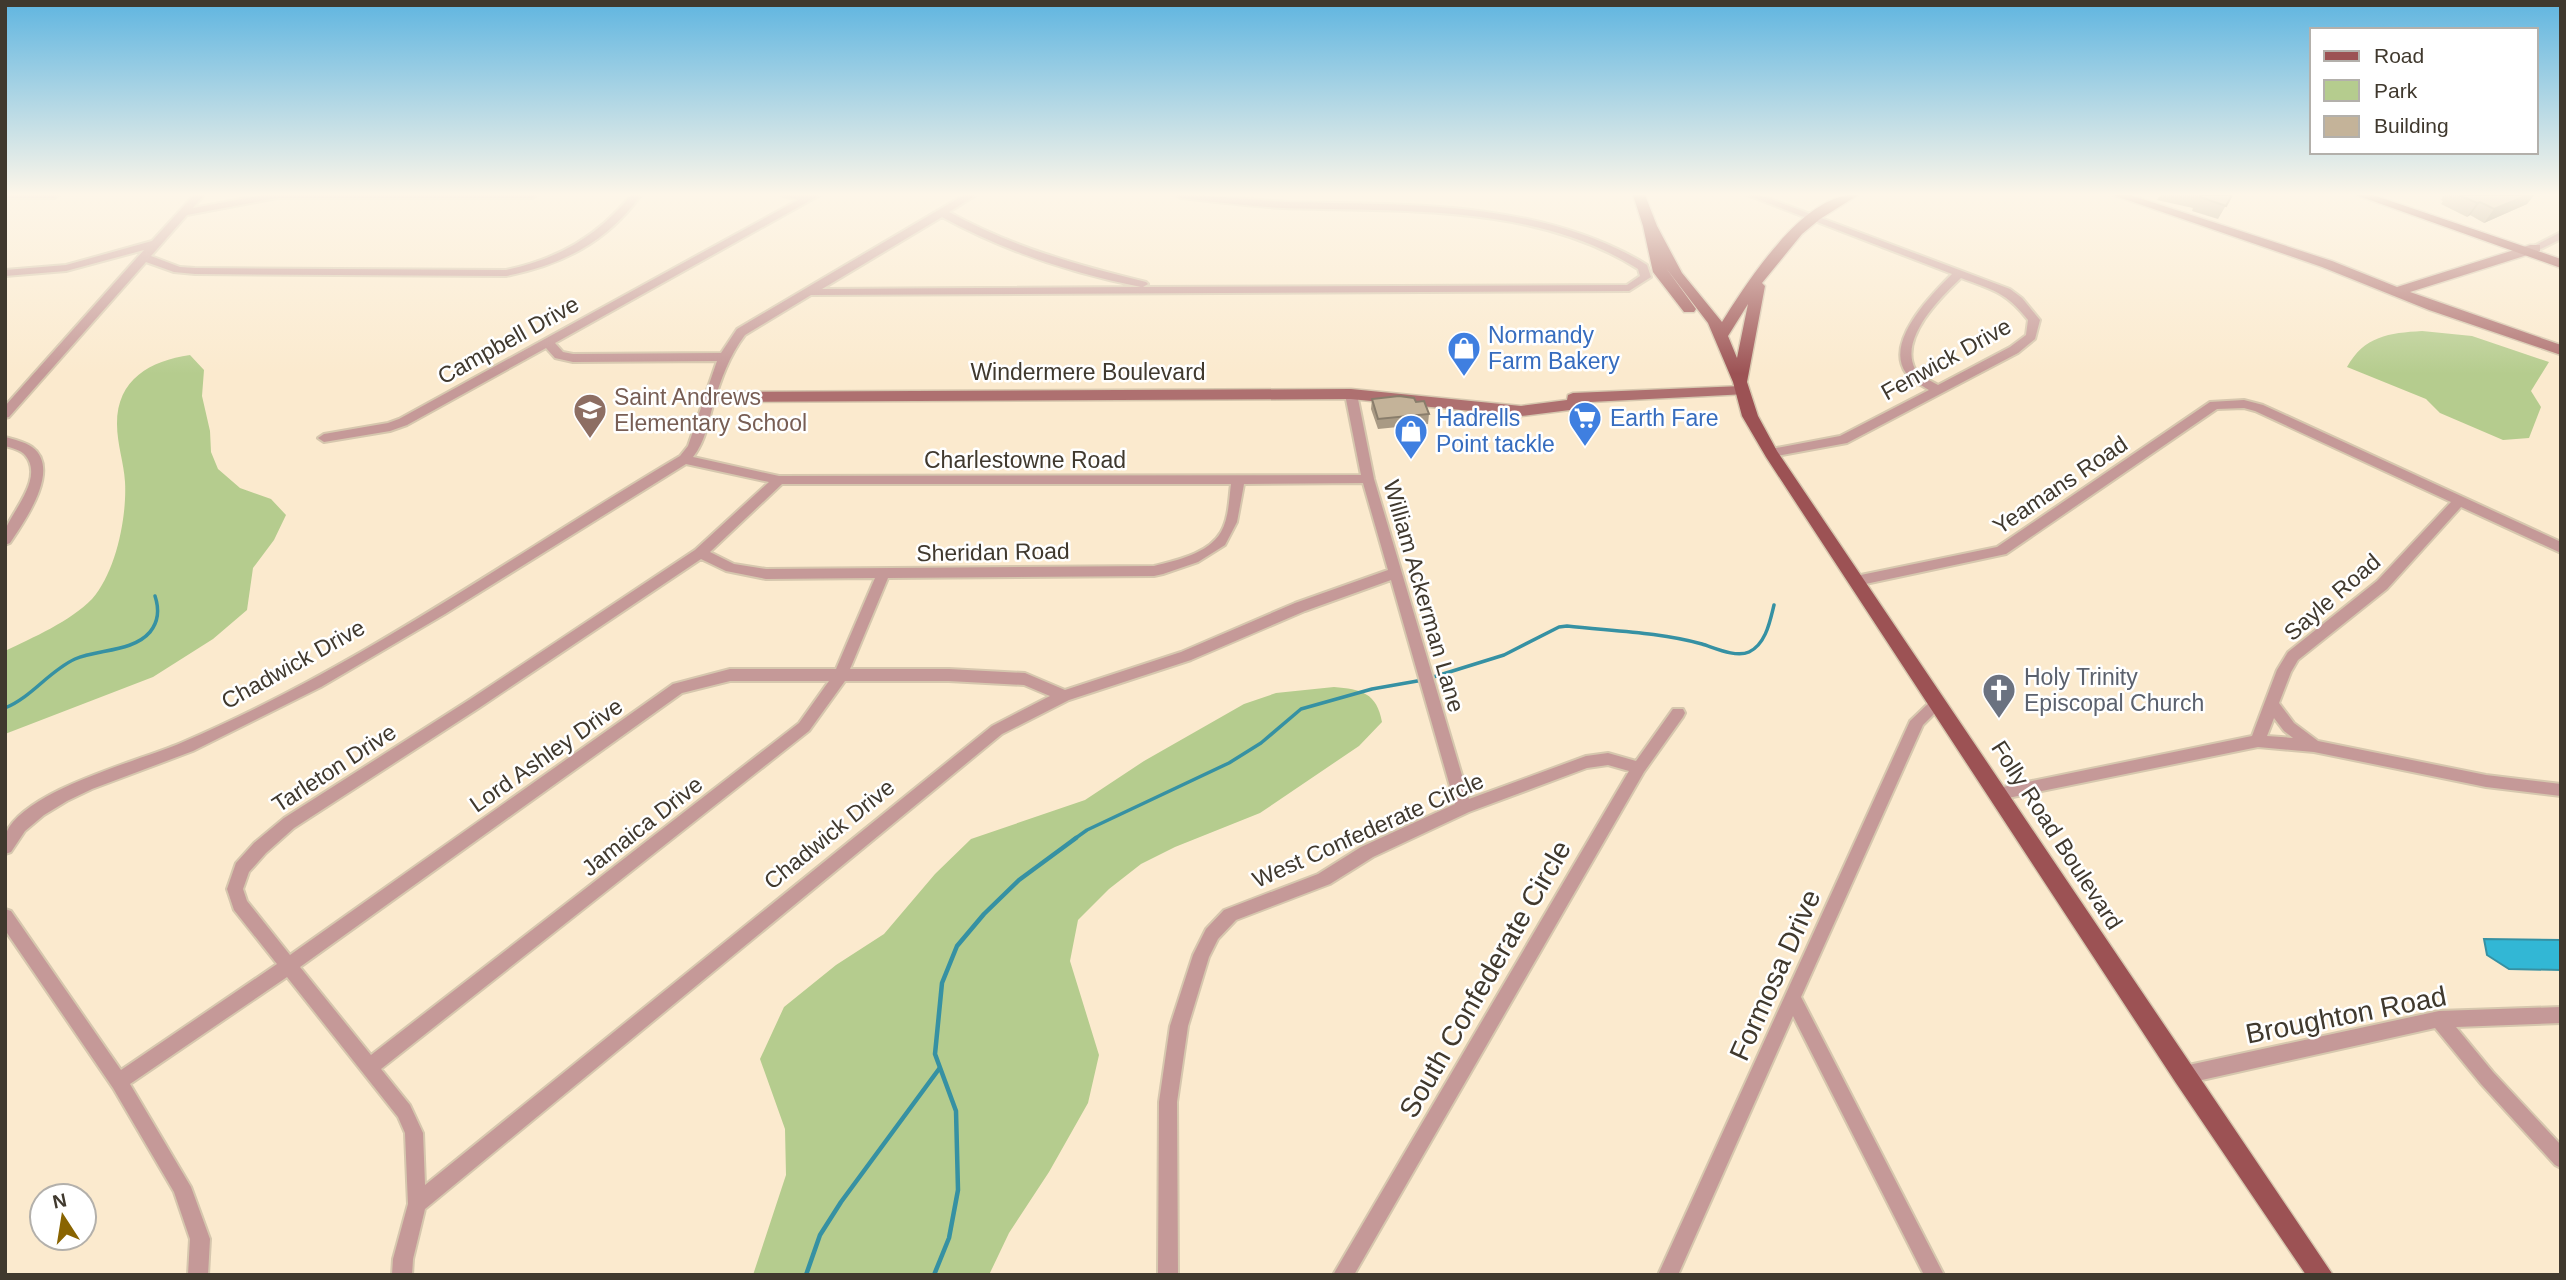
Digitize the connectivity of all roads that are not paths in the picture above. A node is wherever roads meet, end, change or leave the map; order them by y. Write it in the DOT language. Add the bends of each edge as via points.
graph roads {
  1 [pos="116,255"];
  2 [pos="146,255"];
  3 [pos="566,255"];
  4 [pos="706,255"];
  5 [pos="870,255"];
  6 [pos="1037,255"];
  7 [pos="1622,255"];
  8 [pos="1656,255"];
  9 [pos="1666,255"];
  10 [pos="1777,255"];
  11 [pos="1907,255"];
  12 [pos="2300,255"];
  13 [pos="2515,255"];
  14 [pos="2540,255"];
  15 [pos="144,257"];
  16 [pos="2561,264"];
  17 [pos="1087,271"];
  18 [pos="5,273"];
  19 [pos="1958,274"];
  20 [pos="1759,280"];
  21 [pos="1171,289"];
  22 [pos="1686,289"];
  23 [pos="1077,291"];
  24 [pos="808,292"];
  25 [pos="2397,292"];
  26 [pos="1739,306"];
  27 [pos="1721,336"];
  28 [pos="548,342"];
  29 [pos="2561,350"];
  30 [pos="726,357"];
  31 [pos="1741,386"];
  32 [pos="1936,389"];
  33 [pos="1351,394"];
  34 [pos="712,397"];
  35 [pos="1585,399"];
  36 [pos="1464,404"];
  37 [pos="5,414"];
  38 [pos="324,438"];
  39 [pos="5,441"];
  40 [pos="1771,453"];
  41 [pos="684,458"];
  42 [pos="1368,479"];
  43 [pos="779,480"];
  44 [pos="1238,481"];
  45 [pos="2459,501"];
  46 [pos="5,541"];
  47 [pos="2561,548"];
  48 [pos="700,553"];
  49 [pos="1395,573"];
  50 [pos="883,575"];
  51 [pos="1856,581"];
  52 [pos="841,675"];
  53 [pos="1064,696"];
  54 [pos="1938,703"];
  55 [pos="2272,704"];
  56 [pos="1678,713"];
  57 [pos="2258,741"];
  58 [pos="2314,746"];
  59 [pos="1639,768"];
  60 [pos="2561,790"];
  61 [pos="1998,794"];
  62 [pos="1464,807"];
  63 [pos="7,842"];
  64 [pos="5,916"];
  65 [pos="287,967"];
  66 [pos="1794,1000"];
  67 [pos="2561,1015"];
  68 [pos="2439,1019"];
  69 [pos="371,1066"];
  70 [pos="2185,1075"];
  71 [pos="119,1083"];
  72 [pos="2561,1159"];
  73 [pos="417,1204"];
  74 [pos="198,1275"];
  75 [pos="402,1275"];
  76 [pos="1168,1275"];
  77 [pos="1343,1275"];
  78 [pos="1668,1275"];
  79 [pos="1934,1275"];
  80 [pos="2321,1275"];
  1 -- 18 [label="street" via="66,268"];
  2 -- 15 [label="street"];
  3 -- 15 [label="street" via="506,273 195,271 178,270"];
  4 -- 28 [label="street, Campbell Drive"];
  5 -- 24 [label="street, Chadwick Drive"];
  6 -- 17 [label="street"];
  7 -- 21 [label="street" via="1646,272 1646,277 1629,288"];
  8 -- 27 [label="main road" via="1660,272 1673,291 1703,324"];
  9 -- 22 [label="main road, Folly Road Boulevard"];
  10 -- 20 [label="main road"];
  11 -- 19 [label="street, Fenwick Drive"];
  12 -- 25 [label="street"];
  13 -- 25 [label="street"];
  14 -- 16 [label="main road"];
  15 -- 37 [label="street"];
  17 -- 21 [label="street"];
  17 -- 23 [label="street"];
  19 -- 32 [label="street" via="1921,313 1906,354 1911,372"];
  19 -- 32 [label="street, Fenwick Drive" via="2006,291 2034,320 2031,335 2014,350"];
  20 -- 26 [label="main road"];
  20 -- 31 [label="main road"];
  21 -- 23 [label="street"];
  22 -- 26 [label="main road" via="1721,307"];
  22 -- 27 [label="main road, Folly Road Boulevard" via="1715,322"];
  23 -- 24 [label="street"];
  24 -- 30 [label="street, Chadwick Drive" via="741,332"];
  25 -- 29 [label="street"];
  26 -- 27 [label="main road"];
  27 -- 31 [label="main road, Folly Road Boulevard"];
  28 -- 30 [label="street" via="559,355 573,358"];
  28 -- 38 [label="street, Campbell Drive" via="390,428"];
  30 -- 34 [label="street, Chadwick Drive"];
  31 -- 35 [label="street, Windermere Boulevard"];
  31 -- 40 [label="main road, Folly Road Boulevard" via="1750,416"];
  32 -- 40 [label="street, Fenwick Drive" via="1843,440"];
  33 -- 34 [label="street, Windermere Boulevard"];
  33 -- 36 [label="street, Windermere Boulevard"];
  33 -- 42 [label="street, William Ackerman Lane"];
  34 -- 41 [label="street, Chadwick Drive" via="694,447"];
  35 -- 36 [label="street, Windermere Boulevard"];
  35 -- 36 [label="street, Windermere Boulevard" via="1529,411"];
  39 -- 46 [label="street" via="29,450 37,466 22,515"];
  40 -- 51 [label="main road, Folly Road Boulevard"];
  41 -- 43 [label="street, Charlestowne Road"];
  41 -- 63 [label="street, Chadwick Drive" via="279,703 187,747 70,792 37,810"];
  42 -- 44 [label="street, Charlestowne Road"];
  42 -- 49 [label="street, William Ackerman Lane"];
  43 -- 44 [label="street, Charlestowne Road"];
  43 -- 48 [label="street, Tarleton Drive"];
  44 -- 50 [label="street, Sheridan Road" via="1225,536 1210,550 1177,566 1154,571"];
  45 -- 47 [label="street, Yeamans Road"];
  45 -- 51 [label="street, Yeamans Road" via="2273,414 2244,404 2214,405 2001,551"];
  45 -- 55 [label="street, Sayle Road" via="2382,585 2294,656"];
  48 -- 50 [label="street, Sheridan Road" via="731,568 766,574"];
  48 -- 65 [label="street, Tarleton Drive" via="289,823 260,848 242,868 235,889 240,905"];
  49 -- 53 [label="street, Chadwick Drive" via="1186,656"];
  49 -- 62 [label="street, William Ackerman Lane"];
  50 -- 52 [label="street, Jamaica Drive"];
  51 -- 54 [label="main road, Folly Road Boulevard"];
  52 -- 53 [label="street, Lord Ashley Drive" via="1025,680"];
  52 -- 65 [label="street, Lord Ashley Drive" via="730,675 678,688"];
  52 -- 69 [label="street, Jamaica Drive" via="804,727 774,752"];
  53 -- 73 [label="street, Chadwick Drive" via="997,730 967,752"];
  54 -- 61 [label="main road, Folly Road Boulevard"];
  54 -- 66 [label="street, Formosa Drive" via="1917,721"];
  55 -- 57 [label="street, Sayle Road"];
  55 -- 58 [label="street" via="2289,727"];
  56 -- 59 [label="street, South Confederate Circle"];
  57 -- 58 [label="street"];
  57 -- 61 [label="street"];
  58 -- 60 [label="street" via="2486,781"];
  59 -- 62 [label="street, West Confederate Circle" via="1608,759 1586,762"];
  59 -- 77 [label="street, South Confederate Circle"];
  61 -- 70 [label="main road, Folly Road Boulevard"];
  62 -- 76 [label="street, West Confederate Circle" via="1367,852 1324,879 1230,915 1212,934 1180,1026 1168,1102"];
  64 -- 71 [label="street"];
  65 -- 69 [label="street, Tarleton Drive"];
  65 -- 71 [label="street, Lord Ashley Drive"];
  66 -- 78 [label="street, Formosa Drive"];
  66 -- 79 [label="street"];
  67 -- 68 [label="street, Broughton Road"];
  68 -- 70 [label="street, Broughton Road"];
  68 -- 72 [label="street"];
  69 -- 73 [label="street, Tarleton Drive" via="414,1133"];
  70 -- 80 [label="main road, Folly Road Boulevard"];
  71 -- 74 [label="street" via="182,1188 200,1240"];
  73 -- 75 [label="street"];
}
